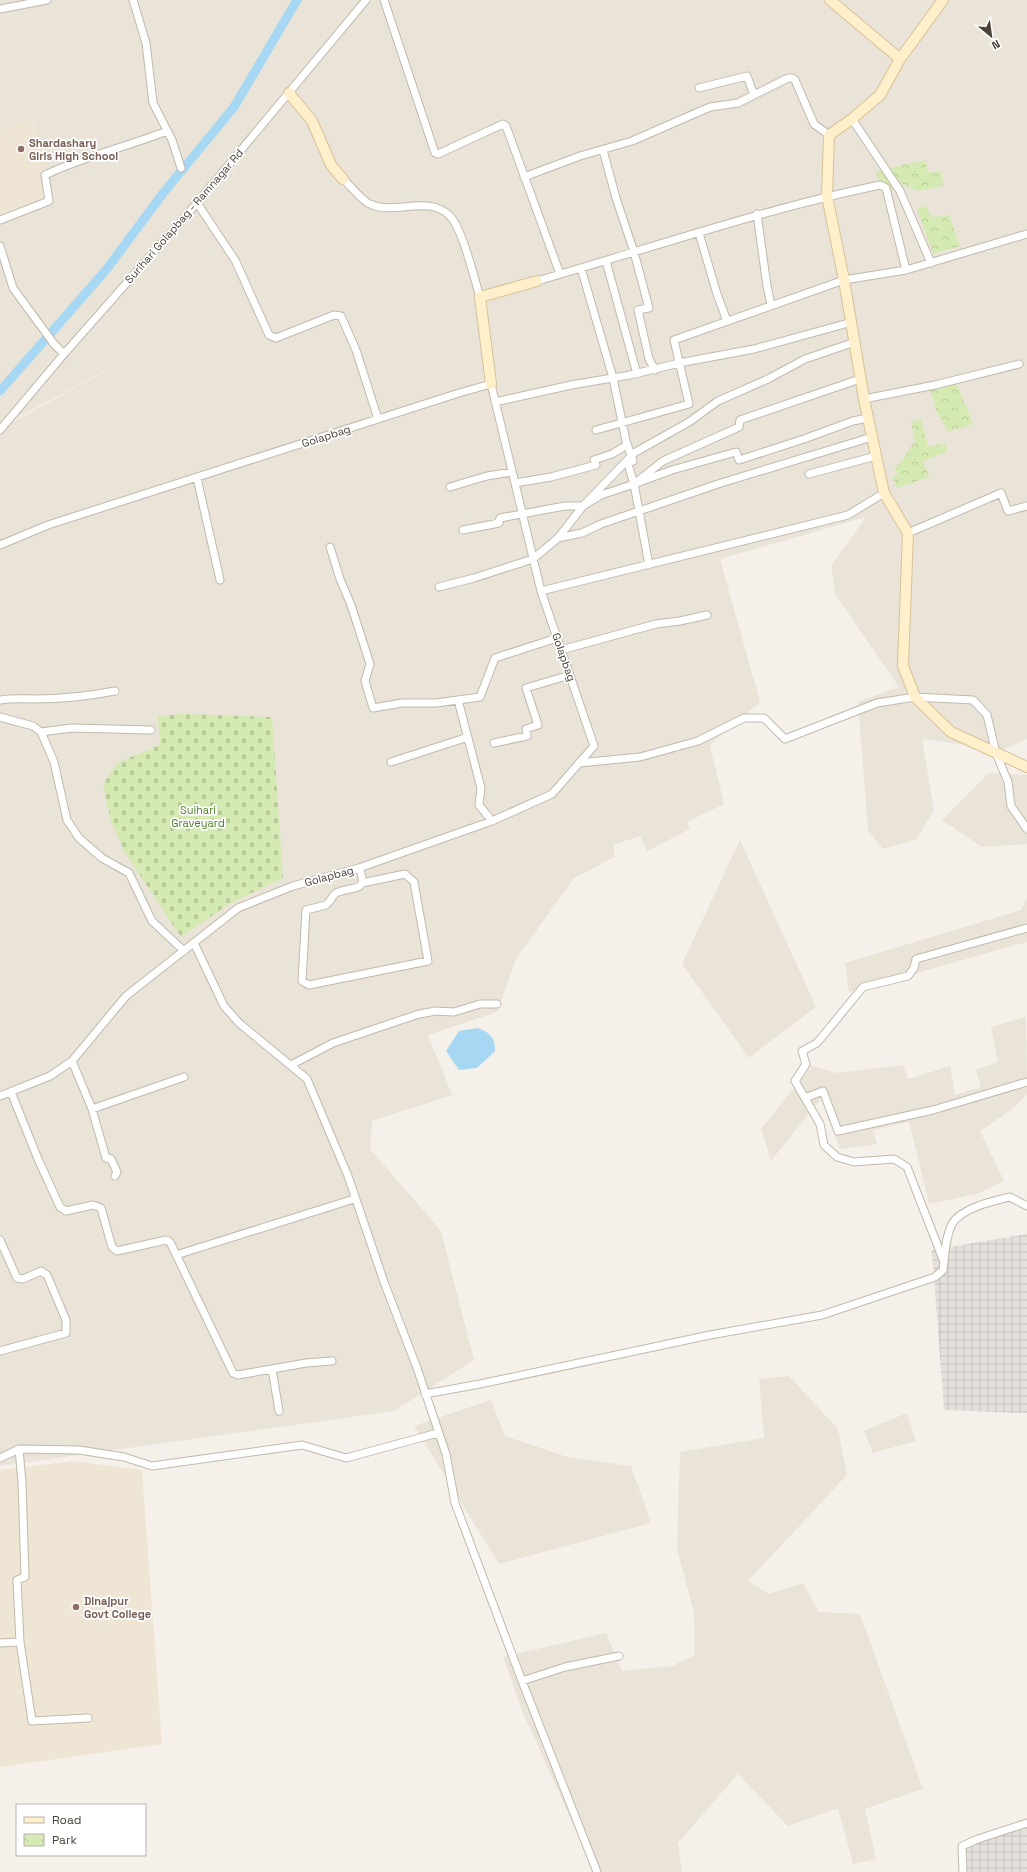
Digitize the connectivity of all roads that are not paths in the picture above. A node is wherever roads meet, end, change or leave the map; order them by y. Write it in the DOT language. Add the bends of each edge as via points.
graph roads {
  1 [pos="47,0"];
  2 [pos="133,0"];
  3 [pos="366,0"];
  4 [pos="384,0"];
  5 [pos="830,0"];
  6 [pos="942,0"];
  7 [pos="0,9"];
  8 [pos="900,58"];
  9 [pos="699,88"];
  10 [pos="289,92"];
  11 [pos="754,95"];
  12 [pos="852,119"];
  13 [pos="167,131"];
  14 [pos="829,136"];
  15 [pos="603,150"];
  16 [pos="181,168"];
  17 [pos="524,177"];
  18 [pos="343,178"];
  19 [pos="827,196"];
  20 [pos="197,204"];
  21 [pos="757,214"];
  22 [pos="0,220"];
  23 [pos="699,233"];
  24 [pos="1027,234"];
  25 [pos="0,246"];
  26 [pos="634,252"];
  27 [pos="606,261"];
  28 [pos="931,263"];
  29 [pos="581,268"];
  30 [pos="906,270"];
  31 [pos="560,274"];
  32 [pos="844,280"];
  33 [pos="537,281"];
  34 [pos="480,297"];
  35 [pos="772,305"];
  36 [pos="727,321"];
  37 [pos="852,322"];
  38 [pos="855,342"];
  39 [pos="64,354"];
  40 [pos="679,363"];
  41 [pos="1019,364"];
  42 [pos="655,370"];
  43 [pos="637,374"];
  44 [pos="613,378"];
  45 [pos="860,378"];
  46 [pos="491,384"];
  47 [pos="864,399"];
  48 [pos="496,402"];
  49 [pos="868,418"];
  50 [pos="378,419"];
  51 [pos="622,424"];
  52 [pos="0,430"];
  53 [pos="596,430"];
  54 [pos="872,437"];
  55 [pos="627,445"];
  56 [pos="631,456"];
  57 [pos="876,456"];
  58 [pos="512,472"];
  59 [pos="810,474"];
  60 [pos="197,478"];
  61 [pos="515,483"];
  62 [pos="634,484"];
  63 [pos="450,486"];
  64 [pos="884,492"];
  65 [pos="583,506"];
  66 [pos="1027,506"];
  67 [pos="640,511"];
  68 [pos="522,514"];
  69 [pos="463,530"];
  70 [pos="908,533"];
  71 [pos="558,538"];
  72 [pos="0,545"];
  73 [pos="330,547"];
  74 [pos="533,559"];
  75 [pos="649,565"];
  76 [pos="220,580"];
  77 [pos="439,587"];
  78 [pos="541,591"];
  79 [pos="707,615"];
  80 [pos="557,638"];
  81 [pos="561,650"];
  82 [pos="570,675"];
  83 [pos="115,691"];
  84 [pos="915,697"];
  85 [pos="0,700"];
  86 [pos="458,700"];
  87 [pos="0,717"];
  88 [pos="151,730"];
  89 [pos="41,732"];
  90 [pos="468,737"];
  91 [pos="494,743"];
  92 [pos="996,753"];
  93 [pos="391,762"];
  94 [pos="579,763"];
  95 [pos="1027,767"];
  96 [pos="492,821"];
  97 [pos="1027,829"];
  98 [pos="359,868"];
  99 [pos="362,884"];
  100 [pos="1027,928"];
  101 [pos="194,943"];
  102 [pos="184,951"];
  103 [pos="497,1004"];
  104 [pos="72,1061"];
  105 [pos="291,1065"];
  106 [pos="184,1077"];
  107 [pos="1027,1082"];
  108 [pos="11,1092"];
  109 [pos="0,1096"];
  110 [pos="805,1098"];
  111 [pos="92,1109"];
  112 [pos="115,1176"];
  113 [pos="354,1199"];
  114 [pos="1027,1206"];
  115 [pos="0,1240"];
  116 [pos="176,1254"];
  117 [pos="944,1263"];
  118 [pos="0,1351"];
  119 [pos="332,1361"];
  120 [pos="272,1369"];
  121 [pos="425,1394"];
  122 [pos="279,1411"];
  123 [pos="438,1433"];
  124 [pos="19,1449"];
  125 [pos="0,1458"];
  126 [pos="20,1642"];
  127 [pos="0,1643"];
  128 [pos="619,1656"];
  129 [pos="522,1681"];
  130 [pos="88,1718"];
  131 [pos="1027,1823"];
  132 [pos="597,1872"];
  133 [pos="963,1872"];
  1 -- 7 [label="street"];
  2 -- 13 [label="street" via="146,43 153,103"];
  3 -- 10 [label="street, Surihari Golapbag - Ramnagar Rd"];
  4 -- 17 [label="street" via="435,153 438,154 505,124"];
  5 -- 8 [label="street"];
  6 -- 8 [label="street"];
  8 -- 12 [label="street" via="880,95"];
  9 -- 11 [label="street" via="747,76"];
  10 -- 18 [label="street" via="312,121 331,165"];
  10 -- 20 [label="street, Surihari Golapbag - Ramnagar Rd"];
  11 -- 14 [label="street" via="792,78 814,124"];
  11 -- 15 [label="street" via="738,103 710,107 653,133"];
  12 -- 14 [label="street"];
  12 -- 28 [label="street" via="900,191"];
  13 -- 16 [label="street"];
  13 -- 22 [label="street" via="68,164 44,175 49,201"];
  14 -- 19 [label="street"];
  15 -- 17 [label="street"];
  15 -- 26 [label="street"];
  17 -- 31 [label="street"];
  18 -- 34 [label="street" via="369,204 386,208 431,206 450,216 460,235"];
  19 -- 21 [label="street"];
  19 -- 30 [label="street" via="880,185 886,188"];
  19 -- 32 [label="street"];
  20 -- 39 [label="street, Surihari Golapbag - Ramnagar Rd"];
  20 -- 50 [label="street" via="235,260 270,335 276,338 334,315 341,316 356,350"];
  21 -- 23 [label="street"];
  21 -- 35 [label="street"];
  23 -- 26 [label="street"];
  23 -- 36 [label="street" via="716,294"];
  24 -- 28 [label="street"];
  25 -- 39 [label="street" via="13,288"];
  26 -- 27 [label="street"];
  26 -- 42 [label="street" via="649,308 638,310 640,325 648,359"];
  27 -- 29 [label="street"];
  27 -- 43 [label="street"];
  28 -- 30 [label="street"];
  29 -- 31 [label="street"];
  29 -- 44 [label="street"];
  30 -- 32 [label="street"];
  31 -- 33 [label="street"];
  32 -- 35 [label="street"];
  32 -- 37 [label="street"];
  33 -- 34 [label="street"];
  34 -- 46 [label="street"];
  35 -- 36 [label="street"];
  36 -- 40 [label="street" via="674,340"];
  37 -- 38 [label="street"];
  37 -- 40 [label="street" via="754,350"];
  38 -- 45 [label="street"];
  38 -- 56 [label="street" via="805,359 768,380 718,401 689,422"];
  39 -- 52 [label="street, Surihari Golapbag - Ramnagar Rd"];
  40 -- 42 [label="street"];
  40 -- 51 [label="street" via="689,404"];
  41 -- 47 [label="street" via="949,382"];
  42 -- 43 [label="street"];
  43 -- 44 [label="street"];
  44 -- 48 [label="street"];
  44 -- 51 [label="street"];
  45 -- 47 [label="street"];
  45 -- 62 [label="street" via="740,420 739,427 663,461"];
  46 -- 48 [label="street, Golapbag"];
  46 -- 50 [label="street, Golapbag"];
  47 -- 49 [label="street"];
  48 -- 58 [label="street, Golapbag"];
  49 -- 54 [label="street"];
  49 -- 62 [label="street" via="740,460 736,452"];
  50 -- 60 [label="street, Golapbag"];
  51 -- 53 [label="street"];
  51 -- 55 [label="street"];
  54 -- 57 [label="street"];
  54 -- 67 [label="street" via="721,483"];
  55 -- 56 [label="street"];
  55 -- 61 [label="street" via="594,460 596,465"];
  56 -- 62 [label="street" via="633,461 628,464"];
  56 -- 65 [label="street"];
  57 -- 59 [label="street"];
  57 -- 64 [label="street"];
  58 -- 61 [label="street, Golapbag"];
  58 -- 63 [label="street"];
  60 -- 72 [label="street, Golapbag" via="48,525"];
  60 -- 76 [label="street"];
  61 -- 68 [label="street, Golapbag"];
  62 -- 65 [label="street" via="601,494"];
  62 -- 67 [label="street"];
  64 -- 70 [label="street"];
  64 -- 75 [label="street" via="848,515"];
  65 -- 68 [label="street" via="565,506"];
  65 -- 71 [label="street"];
  66 -- 70 [label="street" via="1008,511 1001,493"];
  67 -- 71 [label="street" via="582,533"];
  67 -- 75 [label="street"];
  68 -- 69 [label="street" via="500,518 500,523"];
  68 -- 74 [label="street, Golapbag"];
  70 -- 84 [label="street" via="903,666"];
  71 -- 74 [label="street"];
  73 -- 86 [label="street" via="370,664 365,681 373,708 402,703"];
  74 -- 77 [label="street"];
  74 -- 78 [label="street, Golapbag"];
  75 -- 78 [label="street"];
  78 -- 80 [label="street, Golapbag"];
  79 -- 81 [label="street" via="656,624"];
  80 -- 81 [label="street, Golapbag"];
  80 -- 86 [label="street" via="495,658 480,697"];
  81 -- 82 [label="street, Golapbag"];
  82 -- 91 [label="street" via="526,688 538,725 526,729 527,736"];
  82 -- 94 [label="street, Golapbag" via="594,746"];
  83 -- 85 [label="street" via="93,695"];
  84 -- 92 [label="street" via="951,732"];
  84 -- 92 [label="street" via="973,700 987,715"];
  84 -- 94 [label="street" via="877,703 784,739 764,718 744,718 698,741 640,757"];
  86 -- 90 [label="street"];
  87 -- 89 [label="street" via="33,726"];
  88 -- 89 [label="street" via="72,728"];
  89 -- 102 [label="street" via="54,762 67,820 79,838 102,858 129,872 152,921"];
  90 -- 93 [label="street"];
  90 -- 96 [label="street" via="481,788 479,805"];
  92 -- 95 [label="street"];
  92 -- 97 [label="street" via="1008,782 1011,806"];
  94 -- 96 [label="street, Golapbag" via="552,794"];
  96 -- 98 [label="street, Golapbag"];
  98 -- 99 [label="street" via="364,879"];
  98 -- 101 [label="street, Golapbag" via="293,886 238,908"];
  99 -- 99 [label="street" via="405,874 414,882 428,961 309,985 304,983 302,981 306,910 326,905 334,894"];
  100 -- 110 [label="street" via="916,959 914,968 908,976 863,987 817,1043 802,1051 806,1064 795,1081"];
  101 -- 102 [label="street, Golapbag"];
  101 -- 105 [label="street" via="224,1006 239,1023"];
  102 -- 104 [label="street, Golapbag" via="126,996"];
  103 -- 105 [label="street" via="480,1004 454,1012 436,1010 419,1014 333,1044"];
  104 -- 108 [label="street, Golapbag" via="50,1076"];
  104 -- 111 [label="street"];
  105 -- 113 [label="street" via="306,1079 348,1176"];
  106 -- 111 [label="street"];
  107 -- 110 [label="street" via="934,1110 838,1130 824,1091"];
  108 -- 109 [label="street, Golapbag"];
  108 -- 116 [label="street" via="60,1207 66,1211 93,1205 101,1208 112,1247 117,1251 166,1240 172,1244"];
  110 -- 117 [label="street" via="820,1124 824,1145 837,1156 854,1162 894,1159 907,1167"];
  111 -- 112 [label="street" via="106,1158 112,1159 117,1172"];
  113 -- 116 [label="street"];
  113 -- 121 [label="street"];
  114 -- 117 [label="street" via="1010,1197 986,1203 958,1216 948,1236"];
  115 -- 118 [label="street" via="17,1278 23,1279 41,1271 47,1275 66,1320 66,1333"];
  116 -- 120 [label="street" via="233,1373 238,1375"];
  117 -- 121 [label="street" via="943,1270 935,1277 822,1315 710,1335"];
  119 -- 120 [label="street"];
  120 -- 122 [label="street"];
  121 -- 123 [label="street"];
  123 -- 124 [label="street" via="346,1458 302,1445 152,1466 93,1451"];
  123 -- 129 [label="street" via="446,1454 455,1502"];
  124 -- 125 [label="street"];
  124 -- 126 [label="street" via="25,1577 16,1580"];
  126 -- 127 [label="street"];
  126 -- 130 [label="street" via="32,1721"];
  128 -- 129 [label="street" via="565,1667"];
  129 -- 132 [label="street"];
  131 -- 133 [label="street" via="962,1846"];
}
